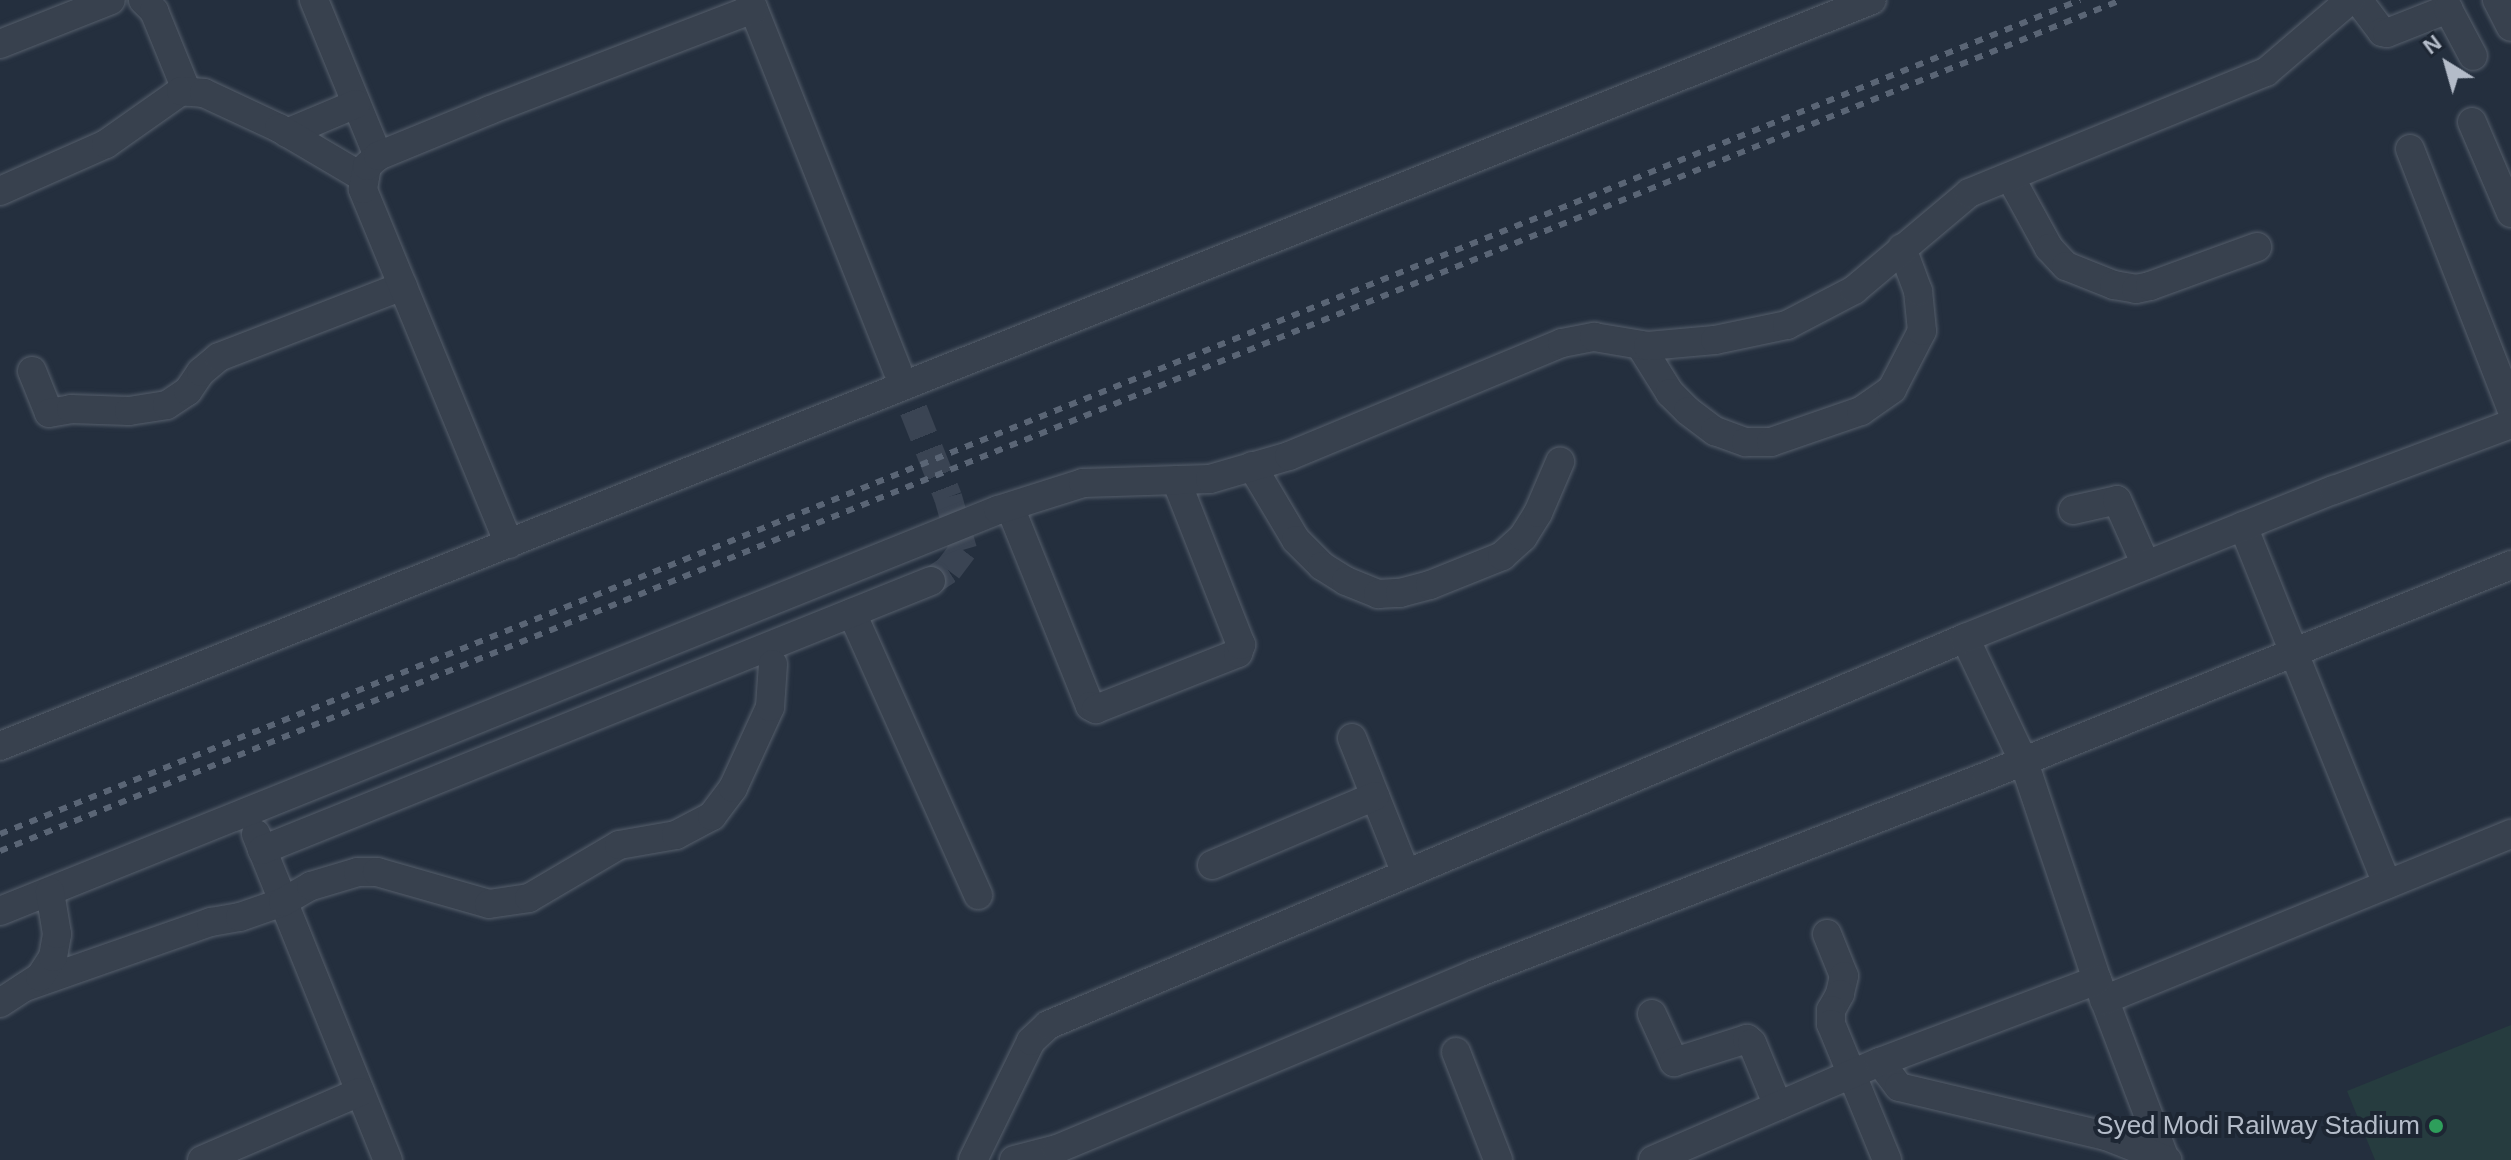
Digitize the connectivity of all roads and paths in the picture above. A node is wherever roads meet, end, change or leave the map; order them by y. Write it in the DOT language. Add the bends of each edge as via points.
graph roads {
  1 [pos="111,0"];
  2 [pos="143,0"];
  3 [pos="314,0"];
  4 [pos="1872,0"];
  5 [pos="2350,0"];
  6 [pos="2358,0"];
  7 [pos="2497,0"];
  8 [pos="751,5"];
  9 [pos="2511,27"];
  10 [pos="0,44"];
  11 [pos="2473,56"];
  12 [pos="187,92"];
  13 [pos="356,104"];
  14 [pos="2472,122"];
  15 [pos="287,133"];
  16 [pos="2410,149"];
  17 [pos="371,167"];
  18 [pos="2010,177"];
  19 [pos="0,191"];
  20 [pos="2511,213"];
  21 [pos="2257,247"];
  22 [pos="1902,248"];
  23 [pos="403,286"];
  24 [pos="1640,345"];
  25 [pos="32,371"];
  26 [pos="898,371"];
  27 [pos="2511,408"];
  28 [pos="2511,424"];
  29 [pos="1560,462"];
  30 [pos="1252,466"];
  31 [pos="1176,480"];
  32 [pos="1010,507"];
  33 [pos="2073,510"];
  34 [pos="2243,526"];
  35 [pos="509,544"];
  36 [pos="2146,565"];
  37 [pos="2511,565"];
  38 [pos="931,581"];
  39 [pos="852,613"];
  40 [pos="1965,638"];
  41 [pos="2294,653"];
  42 [pos="773,664"];
  43 [pos="1352,738"];
  44 [pos="0,746"];
  45 [pos="2024,762"];
  46 [pos="1375,796"];
  47 [pos="248,815"];
  48 [pos="2511,834"];
  49 [pos="262,850"];
  50 [pos="1212,865"];
  51 [pos="1406,874"];
  52 [pos="2387,884"];
  53 [pos="50,892"];
  54 [pos="978,895"];
  55 [pos="283,902"];
  56 [pos="0,911"];
  57 [pos="1827,934"];
  58 [pos="25,987"];
  59 [pos="2101,990"];
  60 [pos="0,1003"];
  61 [pos="1652,1014"];
  62 [pos="1456,1052"];
  63 [pos="1880,1062"];
  64 [pos="1854,1075"];
  65 [pos="360,1092"];
  66 [pos="1778,1106"];
  67 [pos="202,1160"];
  68 [pos="388,1160"];
  69 [pos="973,1160"];
  70 [pos="1016,1160"];
  71 [pos="1498,1160"];
  72 [pos="1653,1160"];
  73 [pos="1887,1160"];
  74 [pos="2166,1160"];
  1 -- 10 [label="street"];
  2 -- 12 [label="street" via="154,11"];
  3 -- 13 [label="street"];
  4 -- 35 [label="street"];
  5 -- 18 [label="street" via="2266,72"];
  6 -- 11 [label="street" via="2387,33 2448,9"];
  7 -- 9 [label="street"];
  8 -- 17 [label="street"];
  8 -- 26 [label="street"];
  12 -- 15 [label="street" via="204,93"];
  12 -- 19 [label="street" via="181,91 106,144"];
  13 -- 15 [label="street"];
  13 -- 17 [label="street"];
  14 -- 20 [label="street"];
  15 -- 17 [label="street"];
  16 -- 27 [label="street"];
  17 -- 23 [label="street" via="363,189"];
  18 -- 21 [label="street" via="2057,257 2076,271 2114,285 2150,286"];
  18 -- 22 [label="street" via="1969,193"];
  22 -- 24 [label="street" via="1854,290 1787,325 1715,340"];
  22 -- 24 [label="street" via="1918,291 1922,331 1892,389 1861,411 1771,442 1746,442 1715,431 1688,411"];
  23 -- 25 [label="street" via="219,357 180,399 167,405 49,413"];
  23 -- 35 [label="street"];
  24 -- 30 [label="street" via="1594,337 1562,343 1289,456"];
  28 -- 34 [label="street"];
  29 -- 30 [label="street" via="1538,513 1502,556 1430,585 1378,594 1322,566 1296,540"];
  30 -- 31 [label="street" via="1210,479"];
  31 -- 32 [label="street" via="1083,483"];
  31 -- 32 [label="street" via="1241,645 1238,653 1096,709 1090,706"];
  32 -- 47 [label="street"];
  33 -- 36 [label="street" via="2117,500"];
  34 -- 36 [label="street"];
  34 -- 41 [label="street"];
  35 -- 44 [label="street"];
  36 -- 40 [label="street"];
  37 -- 41 [label="street"];
  38 -- 39 [label="street"];
  39 -- 49 [label="street"];
  39 -- 54 [label="street"];
  40 -- 45 [label="street"];
  40 -- 51 [label="street"];
  41 -- 45 [label="street"];
  41 -- 52 [label="street"];
  42 -- 55 [label="street" via="770,707 733,788 712,816 676,835 619,845 529,898 489,904 377,872 358,872 311,886"];
  43 -- 46 [label="street"];
  45 -- 59 [label="street"];
  45 -- 70 [label="street" via="1475,974 1057,1149"];
  46 -- 50 [label="street"];
  46 -- 51 [label="street"];
  47 -- 49 [label="street"];
  47 -- 53 [label="street"];
  48 -- 52 [label="street"];
  49 -- 55 [label="street"];
  51 -- 69 [label="street" via="1048,1025 1031,1041"];
  52 -- 59 [label="street"];
  53 -- 56 [label="street"];
  53 -- 58 [label="street" via="57,923 53,957 40,977"];
  55 -- 58 [label="street"];
  55 -- 65 [label="street"];
  57 -- 64 [label="street" via="1844,976 1831,1024"];
  58 -- 60 [label="street"];
  59 -- 63 [label="street"];
  59 -- 74 [label="street"];
  61 -- 66 [label="street" via="1674,1062 1747,1039"];
  62 -- 71 [label="street"];
  63 -- 64 [label="street"];
  63 -- 74 [label="street" via="1899,1087 2106,1136"];
  64 -- 66 [label="street"];
  64 -- 73 [label="street"];
  65 -- 67 [label="street"];
  65 -- 68 [label="street"];
  66 -- 72 [label="street"];
}
